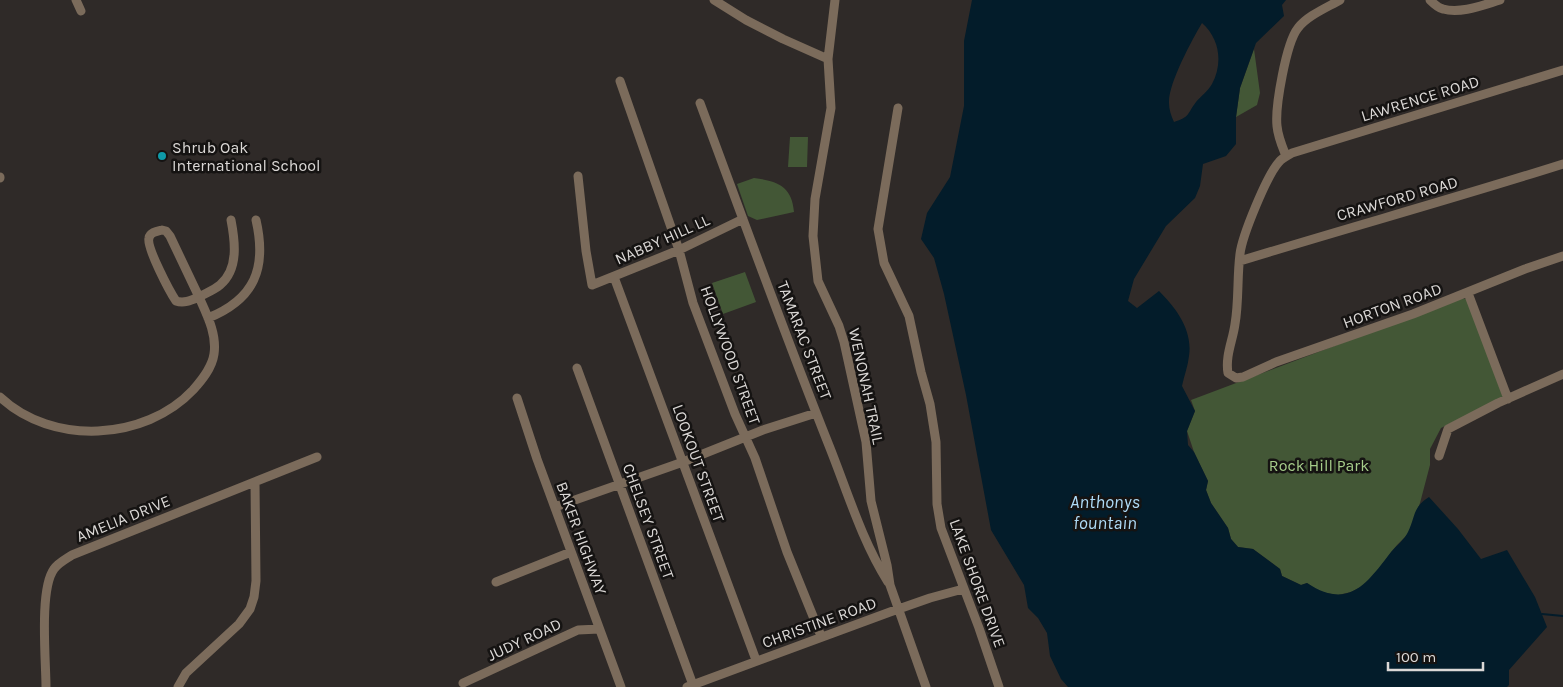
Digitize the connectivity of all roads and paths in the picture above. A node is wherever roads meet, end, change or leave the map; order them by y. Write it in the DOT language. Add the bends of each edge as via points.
graph roads {
  1 [pos="76,0"];
  2 [pos="714,0"];
  3 [pos="835,0"];
  4 [pos="1340,0"];
  5 [pos="1430,0"];
  6 [pos="1500,0"];
  7 [pos="1466,5"];
  8 [pos="80,11"];
  9 [pos="828,59"];
  10 [pos="1563,70"];
  11 [pos="620,81"];
  12 [pos="700,103"];
  13 [pos="898,108"];
  14 [pos="1286,156"];
  15 [pos="1563,164"];
  16 [pos="578,176"];
  17 [pos="743,219"];
  18 [pos="231,220"];
  19 [pos="256,220"];
  20 [pos="679,250"];
  21 [pos="1563,256"];
  22 [pos="1240,261"];
  23 [pos="614,277"];
  24 [pos="1468,293"];
  25 [pos="199,297"];
  26 [pos="208,318"];
  27 [pos="576,368"];
  28 [pos="1563,374"];
  29 [pos="0,397"];
  30 [pos="517,398"];
  31 [pos="1508,399"];
  32 [pos="816,414"];
  33 [pos="745,437"];
  34 [pos="1439,456"];
  35 [pos="317,457"];
  36 [pos="683,462"];
  37 [pos="255,482"];
  38 [pos="619,484"];
  39 [pos="555,507"];
  40 [pos="571,552"];
  41 [pos="496,582"];
  42 [pos="890,585"];
  43 [pos="963,589"];
  44 [pos="899,609"];
  45 [pos="599,629"];
  46 [pos="822,636"];
  47 [pos="756,660"];
  48 [pos="463,683"];
  49 [pos="690,686"];
  50 [pos="46,687"];
  51 [pos="178,687"];
  52 [pos="621,687"];
  53 [pos="926,687"];
  54 [pos="998,687"];
  1 -- 8 [label="street"];
  2 -- 9 [label="street" via="775,35"];
  3 -- 9 [label="street, WENONAH TRAIL"];
  4 -- 14 [label="street" via="1310,18 1293,35 1277,116 1279,138"];
  5 -- 7 [label="street" via="1444,10"];
  6 -- 7 [label="street"];
  9 -- 42 [label="street, WENONAH TRAIL" via="831,108 812,236 818,281 839,326 851,369 866,442 871,501"];
  10 -- 14 [label="street, LAWRENCE ROAD"];
  11 -- 20 [label="street, HOLLYWOOD STREET"];
  12 -- 17 [label="street, TAMARAC STREET"];
  13 -- 43 [label="street, LAKE SHORE DRIVE" via="878,229 884,263 909,316 930,404 939,519"];
  14 -- 22 [label="street" via="1271,174 1243,241"];
  15 -- 22 [label="street, CRAWFORD ROAD"];
  16 -- 23 [label="street, NABBY HILL LL" via="592,285"];
  17 -- 20 [label="street, NABBY HILL LL"];
  17 -- 32 [label="street, TAMARAC STREET"];
  18 -- 25 [label="street" via="235,238 232,268 222,283"];
  19 -- 26 [label="street" via="261,250 258,274 244,296"];
  20 -- 23 [label="street, NABBY HILL LL"];
  20 -- 33 [label="street, HOLLYWOOD STREET" via="693,303"];
  21 -- 24 [label="street, HORTON ROAD"];
  22 -- 24 [label="street, HORTON ROAD" via="1235,323 1227,364 1228,373 1232,376 1243,377 1276,362"];
  23 -- 36 [label="street, LOOKOUT STREET"];
  24 -- 31 [label="street"];
  25 -- 25 [label="street" via="181,303 176,301 151,251 150,235 162,230 170,236"];
  25 -- 26 [label="street"];
  26 -- 29 [label="street" via="214,356 200,382 176,405 136,425 114,429 72,429 34,419"];
  27 -- 38 [label="street, CHELSEY STREET"];
  28 -- 31 [label="street"];
  30 -- 39 [label="street, BAKER HIGHWAY"];
  31 -- 34 [label="street" via="1448,429"];
  32 -- 33 [label="street"];
  32 -- 42 [label="street, TAMARAC STREET" via="855,515"];
  33 -- 36 [label="street"];
  33 -- 46 [label="street, HOLLYWOOD STREET"];
  35 -- 37 [label="street, AMELIA DRIVE"];
  36 -- 38 [label="street"];
  36 -- 47 [label="street, LOOKOUT STREET"];
  37 -- 50 [label="street, AMELIA DRIVE" via="72,555 58,564 52,570 46,591"];
  37 -- 51 [label="street" via="256,581 250,610 186,673"];
  38 -- 39 [label="street"];
  38 -- 49 [label="street, CHELSEY STREET"];
  39 -- 40 [label="street, BAKER HIGHWAY"];
  40 -- 41 [label="street"];
  40 -- 45 [label="street, BAKER HIGHWAY"];
  42 -- 44 [label="street, WENONAH TRAIL"];
  43 -- 44 [label="street, CHRISTINE ROAD"];
  43 -- 54 [label="street, LAKE SHORE DRIVE"];
  44 -- 46 [label="street, CHRISTINE ROAD"];
  44 -- 53 [label="street, WENONAH TRAIL"];
  45 -- 48 [label="street, JUDY ROAD" via="578,630"];
  45 -- 52 [label="street, BAKER HIGHWAY"];
  46 -- 47 [label="street, CHRISTINE ROAD"];
  47 -- 49 [label="street, CHRISTINE ROAD"];
}
